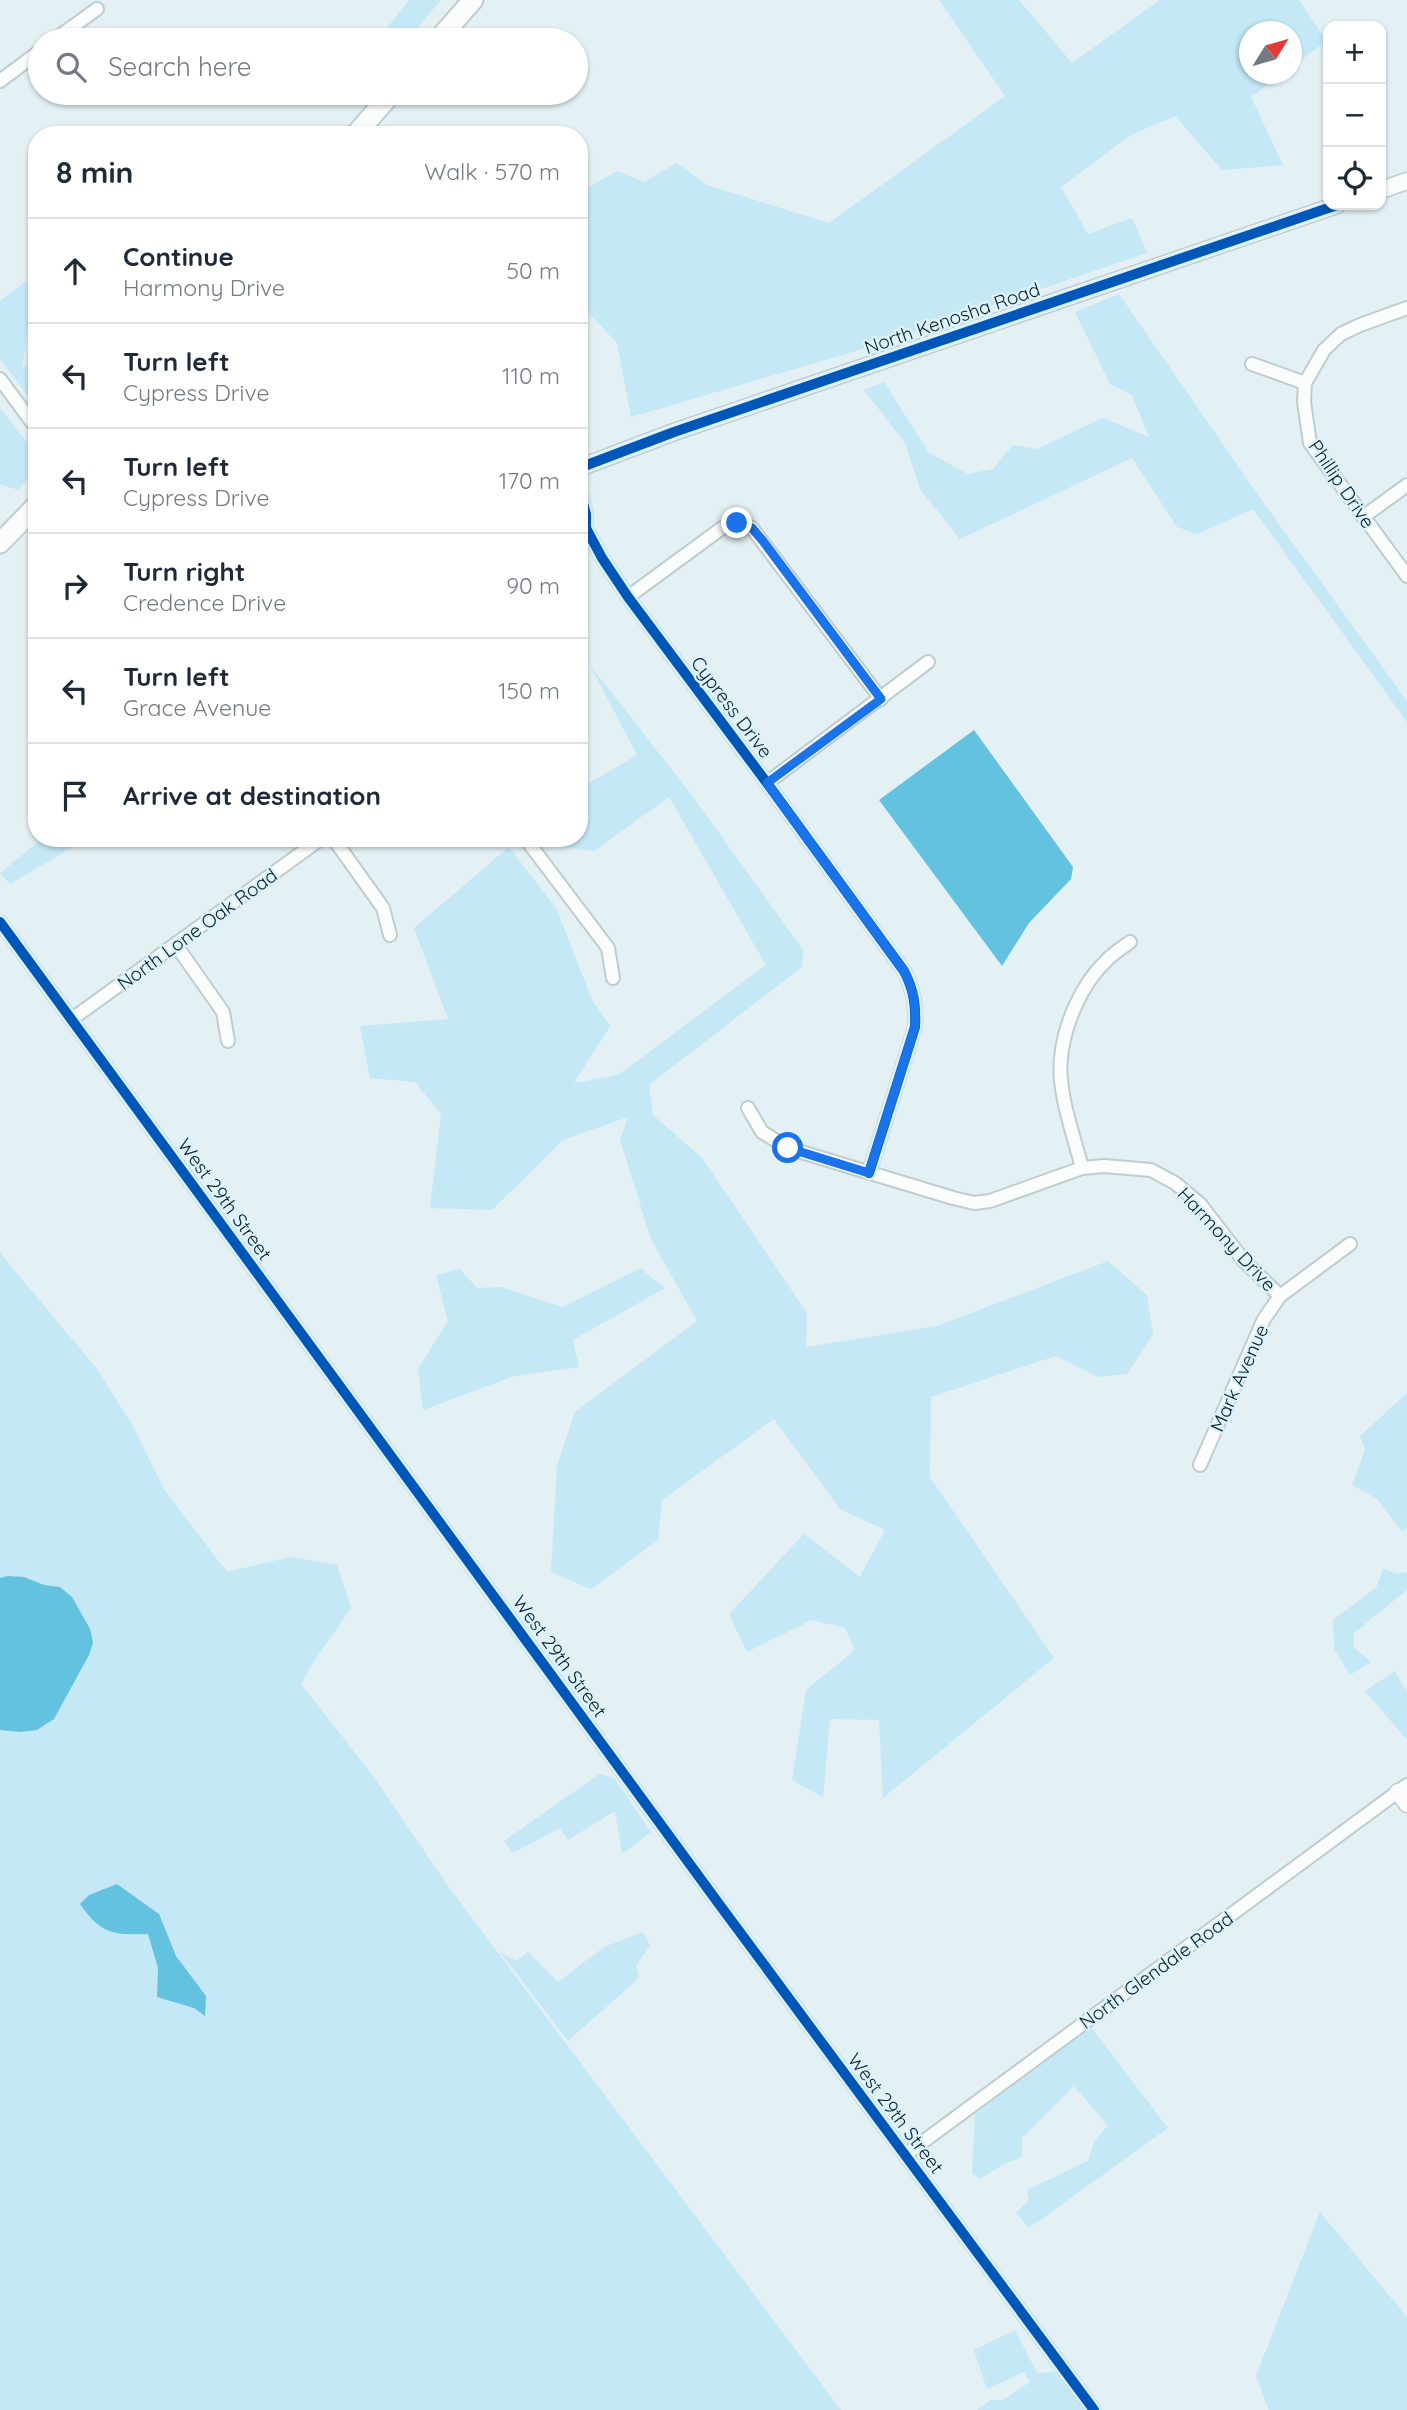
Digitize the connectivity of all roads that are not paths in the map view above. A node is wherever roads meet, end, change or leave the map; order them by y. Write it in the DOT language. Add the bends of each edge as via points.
graph roads {
  1 [pos="473,0"];
  2 [pos="97,9"];
  3 [pos="71,28"];
  4 [pos="448,28"];
  5 [pos="28,60"];
  6 [pos="0,81"];
  7 [pos="381,105"];
  8 [pos="363,126"];
  9 [pos="1407,181"];
  10 [pos="1386,188"];
  11 [pos="1323,210"];
  12 [pos="1407,308"];
  13 [pos="1252,364"];
  14 [pos="0,379"];
  15 [pos="1306,383"];
  16 [pos="28,417"];
  17 [pos="588,465"];
  18 [pos="1407,485"];
  19 [pos="28,514"];
  20 [pos="1363,517"];
  21 [pos="588,536"];
  22 [pos="0,543"];
  23 [pos="1407,576"];
  24 [pos="628,597"];
  25 [pos="928,662"];
  26 [pos="881,699"];
  27 [pos="767,783"];
  28 [pos="310,847"];
  29 [pos="339,847"];
  30 [pos="532,847"];
  31 [pos="0,922"];
  32 [pos="390,934"];
  33 [pos="1130,942"];
  34 [pos="176,945"];
  35 [pos="613,978"];
  36 [pos="72,1019"];
  37 [pos="228,1041"];
  38 [pos="748,1108"];
  39 [pos="1082,1168"];
  40 [pos="869,1173"];
  41 [pos="1350,1244"];
  42 [pos="1280,1296"];
  43 [pos="1200,1465"];
  44 [pos="1404,1794"];
  45 [pos="905,2155"];
  46 [pos="1094,2410"];
  1 -- 4 [label="main road"];
  2 -- 3 [label="street"];
  5 -- 6 [label="street"];
  7 -- 8 [label="main road"];
  9 -- 10 [label="street"];
  11 -- 17 [label="street, North Kenosha Road"];
  12 -- 15 [label="street, Phillip Drive" via="1341,334 1324,350"];
  13 -- 15 [label="street"];
  14 -- 16 [label="street"];
  15 -- 20 [label="street, Phillip Drive" via="1310,443"];
  18 -- 20 [label="street"];
  19 -- 22 [label="main road"];
  20 -- 23 [label="street, Phillip Drive"];
  21 -- 24 [label="street, Cypress Drive"];
  24 -- 26 [label="street" via="722,528 737,523 752,528"];
  24 -- 27 [label="street, Cypress Drive"];
  25 -- 26 [label="street"];
  26 -- 27 [label="street"];
  27 -- 40 [label="street, Cypress Drive" via="912,986 915,1027"];
  28 -- 34 [label="street, North Lone Oak Road"];
  29 -- 32 [label="street" via="383,908"];
  30 -- 35 [label="street" via="608,948"];
  31 -- 36 [label="street, West 29th Street"];
  33 -- 39 [label="street" via="1104,962 1084,989 1070,1018 1060,1059"];
  34 -- 36 [label="street, North Lone Oak Road"];
  34 -- 37 [label="street" via="223,1012"];
  36 -- 45 [label="street, West 29th Street"];
  38 -- 40 [label="street, Harmony Drive" via="762,1132 788,1148"];
  39 -- 40 [label="street, Harmony Drive" via="974,1203"];
  39 -- 42 [label="street, Harmony Drive" via="1151,1170 1175,1183 1200,1204 1244,1261"];
  41 -- 42 [label="street, Mark Avenue"];
  42 -- 43 [label="street, Mark Avenue" via="1265,1319"];
  44 -- 45 [label="street, North Glendale Road"];
  45 -- 46 [label="street, West 29th Street"];
}
